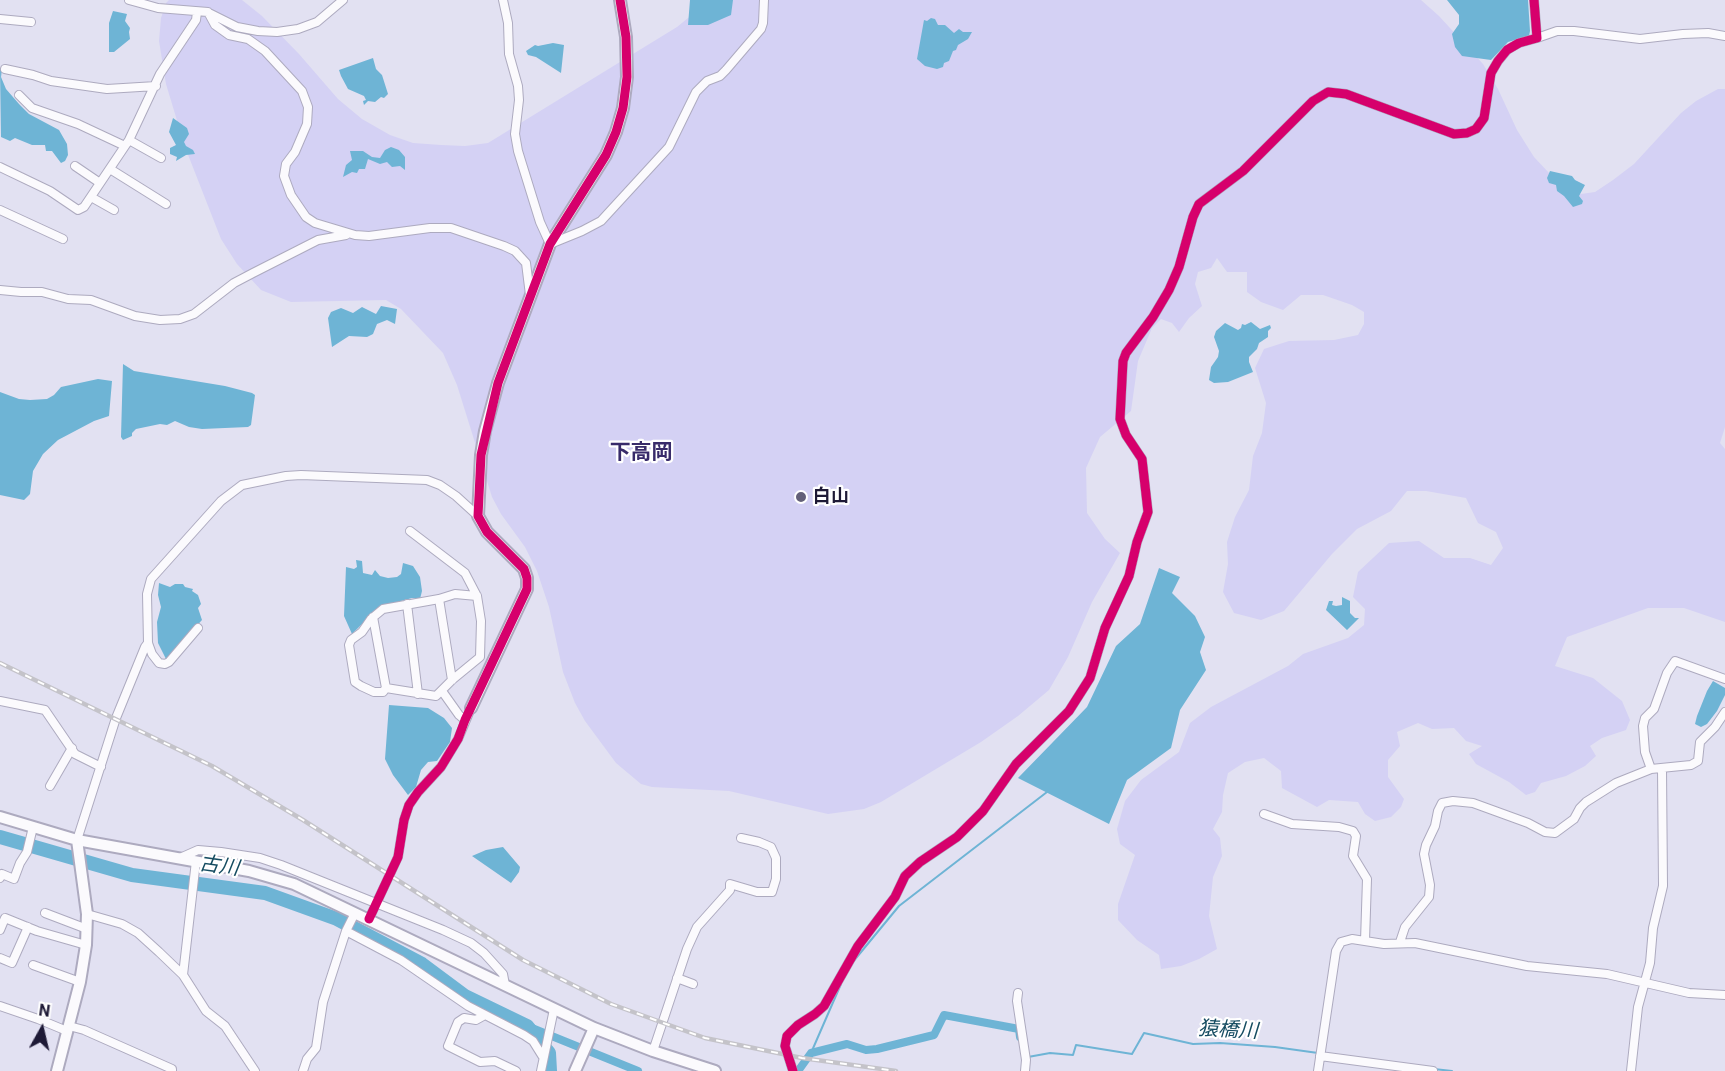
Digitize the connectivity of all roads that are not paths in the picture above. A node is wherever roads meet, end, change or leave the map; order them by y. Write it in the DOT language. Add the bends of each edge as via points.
graph roads {
  1 [pos="129,0"];
  2 [pos="343,0"];
  3 [pos="503,0"];
  4 [pos="620,0"];
  5 [pos="764,0"];
  6 [pos="1534,0"];
  7 [pos="197,12"];
  8 [pos="208,12"];
  9 [pos="0,19"];
  10 [pos="31,22"];
  11 [pos="1725,36"];
  12 [pos="1537,38"];
  13 [pos="5,69"];
  14 [pos="156,86"];
  15 [pos="19,95"];
  16 [pos="127,143"];
  17 [pos="161,158"];
  18 [pos="75,166"];
  19 [pos="0,167"];
  20 [pos="110,170"];
  21 [pos="100,183"];
  22 [pos="91,197"];
  23 [pos="166,204"];
  24 [pos="0,210"];
  25 [pos="114,210"];
  26 [pos="356,235"];
  27 [pos="63,239"];
  28 [pos="550,244"];
  29 [pos="0,290"];
  30 [pos="530,299"];
  31 [pos="478,516"];
  32 [pos="410,531"];
  33 [pos="477,596"];
  34 [pos="439,599"];
  35 [pos="407,604"];
  36 [pos="373,617"];
  37 [pos="198,628"];
  38 [pos="148,643"];
  39 [pos="1725,679"];
  40 [pos="452,680"];
  41 [pos="386,688"];
  42 [pos="442,691"];
  43 [pos="418,694"];
  44 [pos="0,701"];
  45 [pos="471,708"];
  46 [pos="1725,712"];
  47 [pos="465,720"];
  48 [pos="72,748"];
  49 [pos="102,767"];
  50 [pos="1651,769"];
  51 [pos="1662,769"];
  52 [pos="50,786"];
  53 [pos="1264,814"];
  54 [pos="0,817"];
  55 [pos="33,827"];
  56 [pos="741,838"];
  57 [pos="77,840"];
  58 [pos="180,858"];
  59 [pos="196,861"];
  60 [pos="0,878"];
  61 [pos="376,903"];
  62 [pos="45,913"];
  63 [pos="87,914"];
  64 [pos="353,916"];
  65 [pos="369,920"];
  66 [pos="28,927"];
  67 [pos="87,929"];
  68 [pos="0,930"];
  69 [pos="347,930"];
  70 [pos="1365,941"];
  71 [pos="1400,942"];
  72 [pos="86,945"];
  73 [pos="0,958"];
  74 [pos="33,965"];
  75 [pos="183,975"];
  76 [pos="677,978"];
  77 [pos="80,982"];
  78 [pos="693,984"];
  79 [pos="1645,984"];
  80 [pos="505,985"];
  81 [pos="1018,993"];
  82 [pos="1725,995"];
  83 [pos="0,1006"];
  84 [pos="554,1009"];
  85 [pos="485,1015"];
  86 [pos="594,1028"];
  87 [pos="68,1029"];
  88 [pos="654,1051"];
  89 [pos="1321,1054"];
  90 [pos="544,1056"];
  91 [pos="57,1071"];
  92 [pos="172,1071"];
  93 [pos="255,1071"];
  94 [pos="303,1071"];
  95 [pos="516,1071"];
  96 [pos="541,1071"];
  97 [pos="575,1071"];
  98 [pos="715,1071"];
  99 [pos="793,1071"];
  100 [pos="1025,1071"];
  101 [pos="1318,1071"];
  102 [pos="1433,1071"];
  103 [pos="1631,1071"];
  1 -- 7 [label="street"];
  2 -- 8 [label="street" via="317,22 277,32 237,27"];
  3 -- 28 [label="street" via="509,54 518,86 518,151"];
  4 -- 28 [label="street" via="628,54 623,108 606,155"];
  5 -- 28 [label="street" via="761,29 720,76 707,81 696,92 669,147 601,221"];
  6 -- 12 [label="street"];
  7 -- 8 [label="street"];
  7 -- 14 [label="street" via="196,20"];
  8 -- 26 [label="street" via="215,25 229,35 248,39 265,51 302,91 308,107 307,124 296,152 286,164 286,185 306,217"];
  9 -- 10 [label="street"];
  11 -- 12 [label="street" via="1708,33 1640,39 1574,31"];
  12 -- 99 [label="street" via="1507,50 1498,61 1491,73 1484,118 1476,129 1454,134 1346,94 1328,92 1313,101 1243,171 1199,204 1172,282 1123,361 1120,419 1142,459 1148,512 1129,576 1105,628 1090,678 1069,711 1016,764 982,812 957,837 904,876 895,897 858,946 824,1006 787,1036 785,1046"];
  13 -- 14 [label="street" via="107,89"];
  14 -- 16 [label="street"];
  15 -- 16 [label="street" via="32,108"];
  16 -- 17 [label="street"];
  16 -- 20 [label="street"];
  18 -- 21 [label="street"];
  19 -- 22 [label="street" via="50,191 78,210"];
  20 -- 21 [label="street"];
  20 -- 23 [label="street"];
  21 -- 22 [label="street"];
  22 -- 25 [label="street"];
  24 -- 27 [label="street"];
  26 -- 29 [label="street" via="318,240 234,284 194,314 180,319 135,316 91,300 42,292"];
  26 -- 30 [label="street" via="451,228 504,246 526,263"];
  28 -- 30 [label="street"];
  30 -- 31 [label="street" via="485,431"];
  31 -- 38 [label="street" via="456,496 427,480 301,475 249,482 221,501 152,579 147,594"];
  31 -- 45 [label="street" via="487,532 524,569 527,589"];
  32 -- 33 [label="street" via="465,573"];
  33 -- 34 [label="street" via="456,594"];
  33 -- 40 [label="street" via="480,657"];
  34 -- 35 [label="street"];
  34 -- 40 [label="street"];
  35 -- 36 [label="street" via="383,609"];
  35 -- 43 [label="street"];
  36 -- 41 [label="street"];
  36 -- 41 [label="street" via="349,645 355,681 374,692"];
  37 -- 38 [label="street" via="165,664 159,663"];
  38 -- 49 [label="street" via="116,718"];
  39 -- 50 [label="street" via="1675,661 1643,726"];
  40 -- 42 [label="street"];
  41 -- 43 [label="street"];
  42 -- 43 [label="street" via="436,696"];
  42 -- 47 [label="street"];
  44 -- 48 [label="street" via="45,710"];
  45 -- 47 [label="street"];
  46 -- 51 [label="street" via="1700,742 1698,761"];
  47 -- 61 [label="street" via="441,767 409,805 400,850"];
  48 -- 49 [label="street" via="75,754"];
  48 -- 52 [label="street"];
  49 -- 57 [label="street"];
  50 -- 51 [label="street"];
  50 -- 71 [label="street" via="1616,783 1586,802 1574,819 1555,833 1473,803 1442,804 1424,854 1429,897 1405,927"];
  51 -- 79 [label="street" via="1663,886"];
  53 -- 70 [label="street" via="1292,824 1353,831 1353,856 1367,879"];
  54 -- 55 [label="street"];
  55 -- 57 [label="street"];
  55 -- 60 [label="street" via="14,879 2,874"];
  56 -- 76 [label="street" via="771,847 776,858 772,892 730,884 730,890 696,927"];
  57 -- 58 [label="street"];
  57 -- 63 [label="street"];
  58 -- 59 [label="street"];
  58 -- 61 [label="street" via="198,850 260,858"];
  59 -- 64 [label="street" via="294,884"];
  59 -- 75 [label="street"];
  61 -- 65 [label="street"];
  61 -- 80 [label="street" via="471,943 503,974"];
  62 -- 67 [label="street"];
  63 -- 67 [label="street"];
  63 -- 75 [label="street" via="138,933"];
  64 -- 65 [label="street"];
  64 -- 69 [label="street"];
  65 -- 80 [label="street"];
  66 -- 68 [label="street" via="5,918"];
  66 -- 72 [label="street"];
  66 -- 73 [label="street" via="12,963"];
  67 -- 72 [label="street"];
  69 -- 85 [label="street"];
  69 -- 94 [label="street" via="323,1002 316,1048"];
  70 -- 71 [label="street"];
  70 -- 89 [label="street" via="1341,942 1336,951"];
  71 -- 79 [label="street" via="1527,966 1607,974"];
  72 -- 77 [label="street"];
  74 -- 77 [label="street"];
  75 -- 93 [label="street" via="206,1011 225,1026"];
  76 -- 78 [label="street"];
  76 -- 88 [label="street"];
  77 -- 87 [label="street"];
  79 -- 82 [label="street"];
  79 -- 103 [label="street" via="1638,1006"];
  80 -- 84 [label="street"];
  81 -- 100 [label="street"];
  83 -- 87 [label="street"];
  84 -- 86 [label="street"];
  84 -- 90 [label="street"];
  85 -- 90 [label="street" via="524,1035"];
  85 -- 95 [label="street" via="458,1022 448,1046 480,1062 495,1061"];
  86 -- 88 [label="street"];
  86 -- 97 [label="street"];
  87 -- 91 [label="street"];
  87 -- 92 [label="street" via="84,1030"];
  88 -- 98 [label="street"];
  89 -- 101 [label="street"];
  89 -- 102 [label="street"];
  90 -- 96 [label="street"];
}
